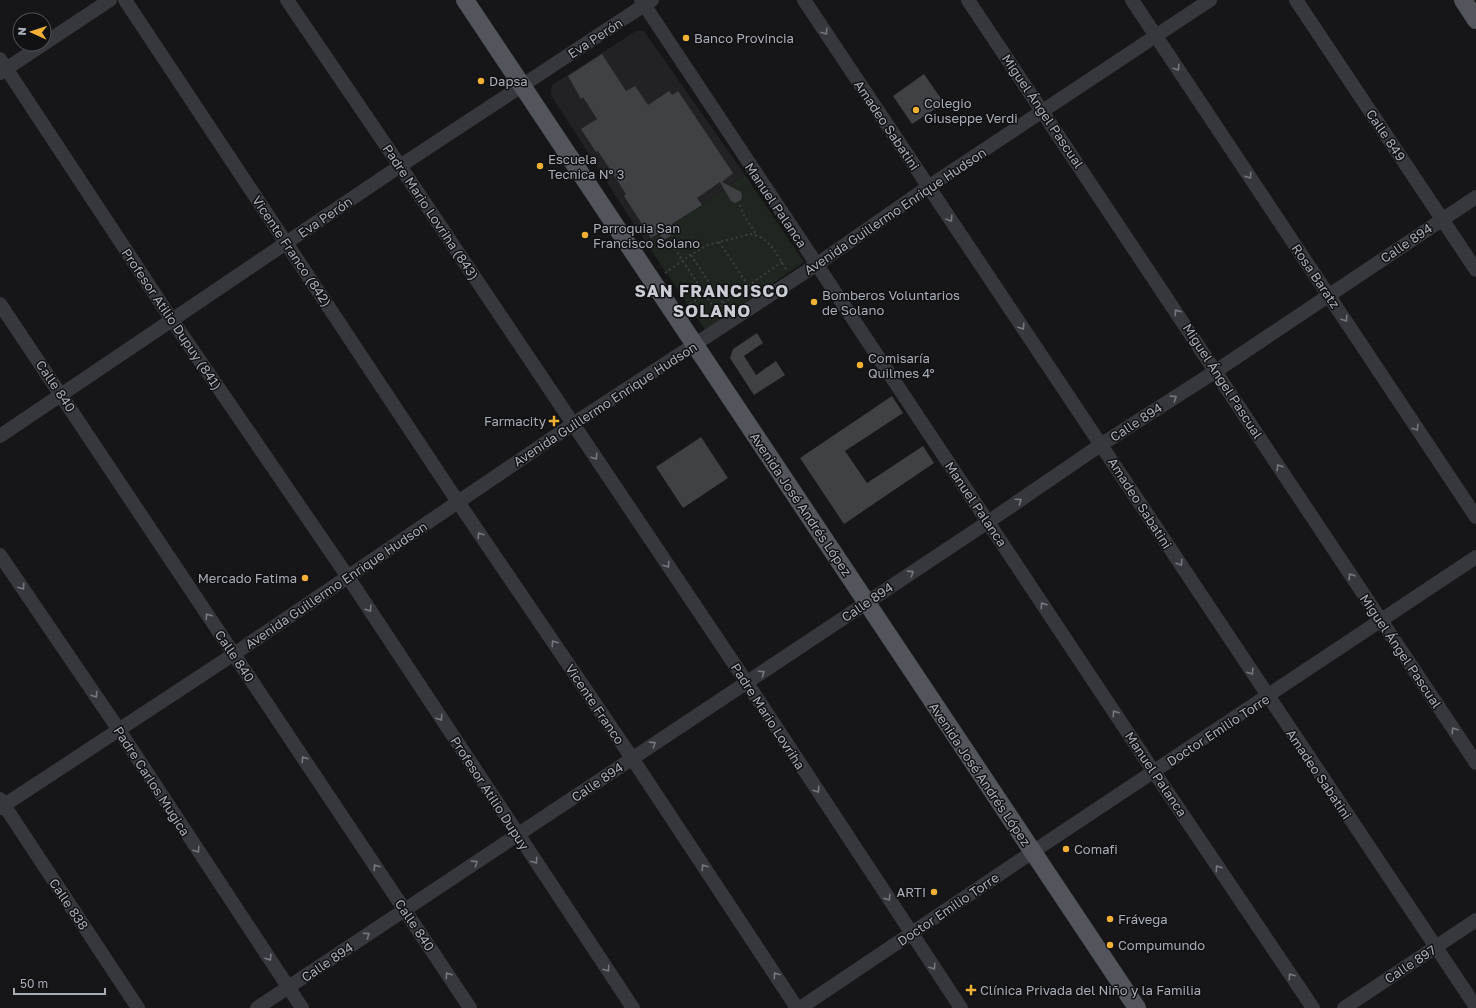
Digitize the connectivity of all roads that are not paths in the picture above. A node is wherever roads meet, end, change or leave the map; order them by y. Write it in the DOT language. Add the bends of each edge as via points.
graph roads {
  1 [pos="110,0"];
  2 [pos="125,0"];
  3 [pos="287,0"];
  4 [pos="465,0"];
  5 [pos="804,0"];
  6 [pos="968,0"];
  7 [pos="1132,0"];
  8 [pos="1210,0"];
  9 [pos="1296,0"];
  10 [pos="1463,0"];
  11 [pos="646,2"];
  12 [pos="1476,20"];
  13 [pos="1156,35"];
  14 [pos="2,67"];
  15 [pos="522,86"];
  16 [pos="1043,111"];
  17 [pos="400,166"];
  18 [pos="928,187"];
  19 [pos="1476,197"];
  20 [pos="1442,219"];
  21 [pos="287,243"];
  22 [pos="816,265"];
  23 [pos="1476,270"];
  24 [pos="1329,295"];
  25 [pos="0,304"];
  26 [pos="172,320"];
  27 [pos="694,345"];
  28 [pos="1216,371"];
  29 [pos="61,394"];
  30 [pos="573,424"];
  31 [pos="0,436"];
  32 [pos="1102,444"];
  33 [pos="458,502"];
  34 [pos="1476,517"];
  35 [pos="988,522"];
  36 [pos="0,555"];
  37 [pos="1476,558"];
  38 [pos="348,577"];
  39 [pos="866,602"];
  40 [pos="1381,621"];
  41 [pos="234,654"];
  42 [pos="747,683"];
  43 [pos="1268,697"];
  44 [pos="119,730"];
  45 [pos="632,758"];
  46 [pos="1476,763"];
  47 [pos="1154,772"];
  48 [pos="1,804"];
  49 [pos="517,835"];
  50 [pos="1032,852"];
  51 [pos="404,909"];
  52 [pos="1476,920"];
  53 [pos="912,934"];
  54 [pos="1436,947"];
  55 [pos="288,988"];
  56 [pos="138,1008"];
  57 [pos="257,1008"];
  58 [pos="302,1008"];
  59 [pos="470,1008"];
  60 [pos="633,1008"];
  61 [pos="799,1008"];
  62 [pos="961,1008"];
  63 [pos="1137,1008"];
  64 [pos="1312,1008"];
  65 [pos="1344,1008"];
  66 [pos="1476,1008"];
  1 -- 14 [label="street"];
  2 -- 21 [label="street, Vicente Franco (842)"];
  3 -- 17 [label="street, Padre Mario Lovriha (843)"];
  4 -- 15 [label="main road, Avenida José Andrés López"];
  5 -- 18 [label="street, Amadeo Sabatini, one-way"];
  6 -- 16 [label="street, Miguel Ángel Pascual"];
  7 -- 13 [label="street, Rosa Baratz"];
  8 -- 13 [label="street, Avenida Guillermo Enrique Hudson"];
  9 -- 20 [label="street, Calle 849"];
  10 -- 12 [label="main road"];
  11 -- 15 [label="street, Eva Perón"];
  11 -- 22 [label="street, Manuel Palanca"];
  13 -- 16 [label="street, Avenida Guillermo Enrique Hudson"];
  13 -- 24 [label="street, Rosa Baratz, one-way"];
  14 -- 26 [label="street, Profesor Atilio Dupuy (841)"];
  15 -- 17 [label="street, Eva Perón"];
  15 -- 27 [label="main road, Avenida José Andrés López"];
  16 -- 18 [label="street, Avenida Guillermo Enrique Hudson"];
  28 -- 16 [label="street, Miguel Ángel Pascual, one-way"];
  17 -- 21 [label="street, Eva Perón"];
  17 -- 30 [label="street, Padre Mario Lovriha (843)"];
  18 -- 22 [label="street, Avenida Guillermo Enrique Hudson"];
  18 -- 32 [label="street, Amadeo Sabatini, one-way"];
  19 -- 20 [label="street, Calle 894"];
  20 -- 23 [label="street, Calle 849"];
  20 -- 24 [label="street, Calle 894"];
  21 -- 26 [label="street, Eva Perón"];
  21 -- 33 [label="street, Vicente Franco (842)"];
  22 -- 27 [label="street, Avenida Guillermo Enrique Hudson"];
  22 -- 35 [label="street, Manuel Palanca"];
  24 -- 28 [label="street, Calle 894"];
  24 -- 34 [label="street, Rosa Baratz, one-way"];
  25 -- 29 [label="street, Calle 840"];
  26 -- 29 [label="street, Eva Perón"];
  26 -- 38 [label="street, Profesor Atilio Dupuy (841)"];
  27 -- 30 [label="street, Avenida Guillermo Enrique Hudson"];
  27 -- 39 [label="main road, Avenida José Andrés López"];
  32 -- 28 [label="street, Calle 894, one-way"];
  40 -- 28 [label="street, Miguel Ángel Pascual, one-way"];
  29 -- 31 [label="street, Eva Perón"];
  41 -- 29 [label="street, Calle 840, one-way"];
  30 -- 33 [label="street, Avenida Guillermo Enrique Hudson"];
  30 -- 42 [label="street, Padre Mario Lovriha, one-way"];
  35 -- 32 [label="street, Calle 894, one-way"];
  32 -- 43 [label="street, Amadeo Sabatini, one-way"];
  33 -- 38 [label="street, Avenida Guillermo Enrique Hudson"];
  45 -- 33 [label="street, Vicente Franco, one-way"];
  39 -- 35 [label="street, Calle 894, one-way"];
  47 -- 35 [label="street, Manuel Palanca, one-way"];
  36 -- 44 [label="street, Padre Carlos Mugica, one-way"];
  37 -- 40 [label="street, Doctor Emilio Torre"];
  38 -- 41 [label="street, Avenida Guillermo Enrique Hudson"];
  38 -- 49 [label="street, Profesor Atilio Dupuy, one-way"];
  42 -- 39 [label="street, Calle 894, one-way"];
  39 -- 50 [label="main road, Avenida José Andrés López"];
  40 -- 43 [label="street, Doctor Emilio Torre"];
  46 -- 40 [label="street, Miguel Ángel Pascual, one-way"];
  41 -- 44 [label="street, Avenida Guillermo Enrique Hudson"];
  51 -- 41 [label="street, Calle 840, one-way"];
  45 -- 42 [label="street, Calle 894, one-way"];
  42 -- 53 [label="street, Padre Mario Lovriha, one-way"];
  43 -- 47 [label="street, Doctor Emilio Torre"];
  43 -- 54 [label="street, Amadeo Sabatini"];
  44 -- 48 [label="street, Avenida Guillermo Enrique Hudson"];
  44 -- 55 [label="street, Padre Carlos Mugica, one-way"];
  45 -- 49 [label="street, Calle 894"];
  61 -- 45 [label="street, Vicente Franco, one-way"];
  47 -- 50 [label="street, Doctor Emilio Torre"];
  64 -- 47 [label="street, Manuel Palanca, one-way"];
  48 -- 56 [label="street, Calle 838"];
  51 -- 49 [label="street, Calle 894, one-way"];
  49 -- 60 [label="street, Profesor Atilio Dupuy, one-way"];
  50 -- 53 [label="street, Doctor Emilio Torre"];
  50 -- 63 [label="main road, Avenida José Andrés López"];
  55 -- 51 [label="street, Calle 894, one-way"];
  59 -- 51 [label="street, Calle 840, one-way"];
  52 -- 54 [label="street, Calle 897"];
  53 -- 61 [label="street, Doctor Emilio Torre"];
  53 -- 62 [label="street, Padre Mario Lovriha, one-way"];
  54 -- 65 [label="street, Calle 897"];
  54 -- 66 [label="street, Amadeo Sabatini"];
  55 -- 57 [label="street, Calle 894"];
  55 -- 58 [label="street, Padre Carlos Mugica"];
}
